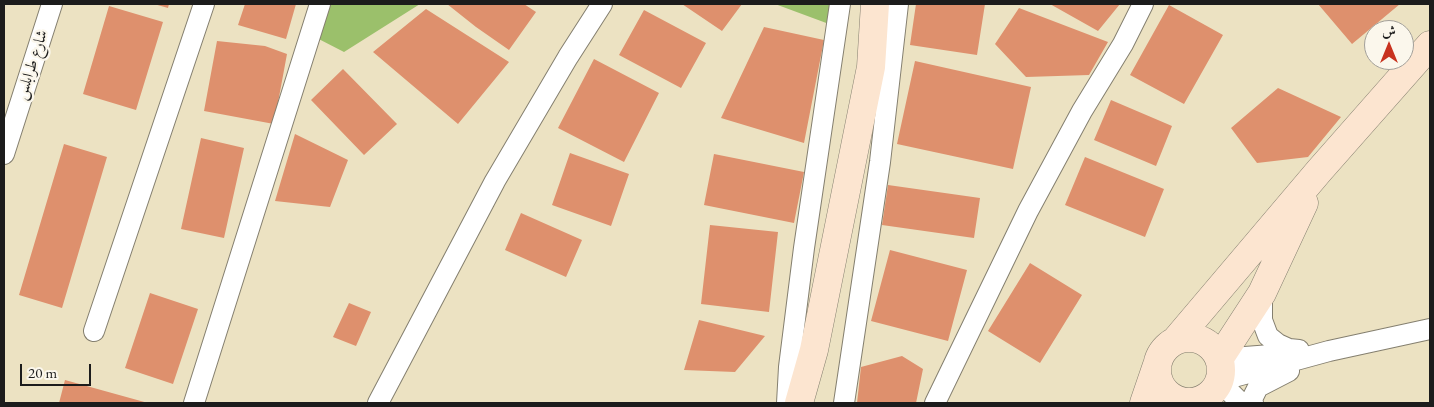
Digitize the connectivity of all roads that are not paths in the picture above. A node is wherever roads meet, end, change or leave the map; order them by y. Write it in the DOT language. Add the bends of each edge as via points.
graph roads {
  1 [pos="52,4"];
  2 [pos="204,4"];
  3 [pos="320,4"];
  4 [pos="602,4"];
  5 [pos="840,4"];
  6 [pos="875,4"];
  7 [pos="898,4"];
  8 [pos="1143,4"];
  9 [pos="1430,45"];
  10 [pos="4,154"];
  11 [pos="1319,171"];
  12 [pos="1262,293"];
  13 [pos="1430,329"];
  14 [pos="94,331"];
  15 [pos="1175,341"];
  16 [pos="814,350"];
  17 [pos="1329,351"];
  18 [pos="1157,365"];
  19 [pos="1219,370"];
  20 [pos="1191,402"];
  21 [pos="194,403"];
  22 [pos="378,403"];
  23 [pos="787,403"];
  24 [pos="799,403"];
  25 [pos="818,403"];
  26 [pos="844,403"];
  27 [pos="935,403"];
  28 [pos="1144,403"];
  29 [pos="1241,403"];
  30 [pos="1253,403"];
  1 -- 10 [label="street, شارع طرابلس"];
  2 -- 14 [label="street"];
  3 -- 21 [label="street"];
  4 -- 22 [label="street" via="495,181"];
  5 -- 23 [label="street" via="804,248"];
  6 -- 16 [label="street" via="871,67"];
  7 -- 26 [label="street" via="880,162"];
  8 -- 27 [label="street" via="1124,44 1082,111 1028,211"];
  9 -- 11 [label="street"];
  11 -- 12 [label="street"];
  11 -- 15 [label="street"];
  12 -- 17 [label="street" via="1262,320 1268,336 1289,349"];
  12 -- 19 [label="street"];
  13 -- 17 [label="street"];
  15 -- 18 [label="street" via="1166,347"];
  15 -- 19 [label="street" via="1196,338 1210,346"];
  16 -- 24 [label="street"];
  16 -- 25 [label="street"];
  17 -- 19 [label="street"];
  17 -- 30 [label="street" via="1258,387"];
  18 -- 20 [label="street" via="1160,385 1167,393 1175,399"];
  18 -- 28 [label="street"];
  19 -- 20 [label="street" via="1213,390 1206,397"];
  19 -- 29 [label="street"];
}
